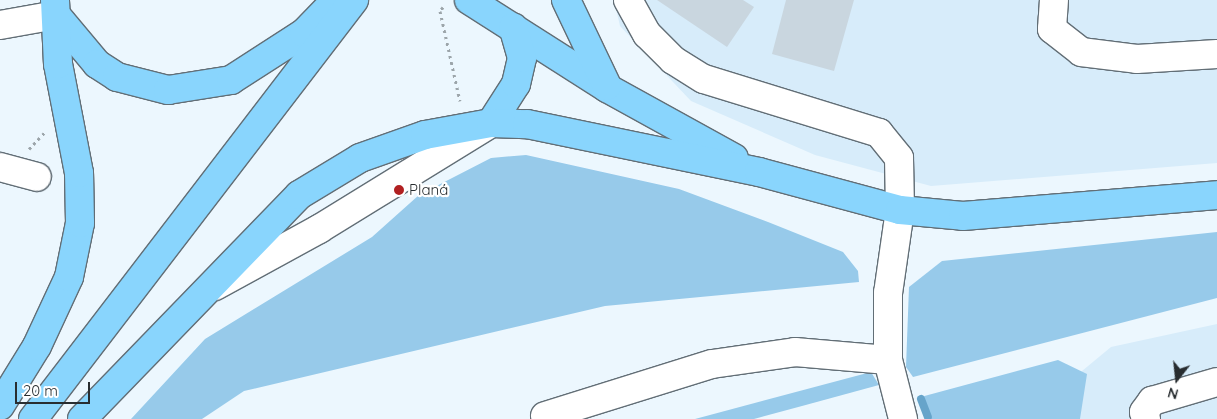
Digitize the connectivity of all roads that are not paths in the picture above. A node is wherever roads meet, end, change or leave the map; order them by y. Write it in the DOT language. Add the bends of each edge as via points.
graph roads {
  1 [pos="336,0"];
  2 [pos="354,0"];
  3 [pos="566,0"];
  4 [pos="628,0"];
  5 [pos="1054,0"];
  6 [pos="478,1"];
  7 [pos="56,8"];
  8 [pos="0,25"];
  9 [pos="513,28"];
  10 [pos="1217,54"];
  11 [pos="607,88"];
  12 [pos="491,123"];
  13 [pos="759,172"];
  14 [pos="1217,195"];
  15 [pos="900,210"];
  16 [pos="211,288"];
  17 [pos="888,360"];
  18 [pos="1217,382"];
  19 [pos="0,406"];
  20 [pos="545,416"];
  21 [pos="33,419"];
  22 [pos="82,419"];
  23 [pos="903,419"];
  24 [pos="1146,419"];
  1 -- 7 [label="main road" via="304,32 231,80 168,90 117,77 97,64"];
  2 -- 21 [label="main road"];
  3 -- 11 [label="main road"];
  4 -- 15 [label="street" via="647,34 673,60 704,79 878,133 899,158"];
  5 -- 10 [label="street" via="1052,29 1081,52 1137,59"];
  6 -- 9 [label="main road"];
  7 -- 8 [label="street"];
  7 -- 19 [label="main road" via="58,64 79,173 80,223 69,278 37,346"];
  9 -- 11 [label="main road"];
  9 -- 12 [label="main road" via="522,58 516,84 504,108"];
  11 -- 13 [label="main road"];
  12 -- 13 [label="main road" via="563,130"];
  12 -- 16 [label="street" via="319,229"];
  12 -- 16 [label="main road" via="425,136 360,158 299,195"];
  13 -- 15 [label="main road"];
  14 -- 15 [label="main road" via="1021,214 962,216"];
  15 -- 17 [label="street" via="888,293"];
  16 -- 22 [label="main road"];
  17 -- 20 [label="street" via="794,352 712,364"];
  17 -- 23 [label="street"];
  18 -- 24 [label="street" via="1152,401 1144,412"];
}
